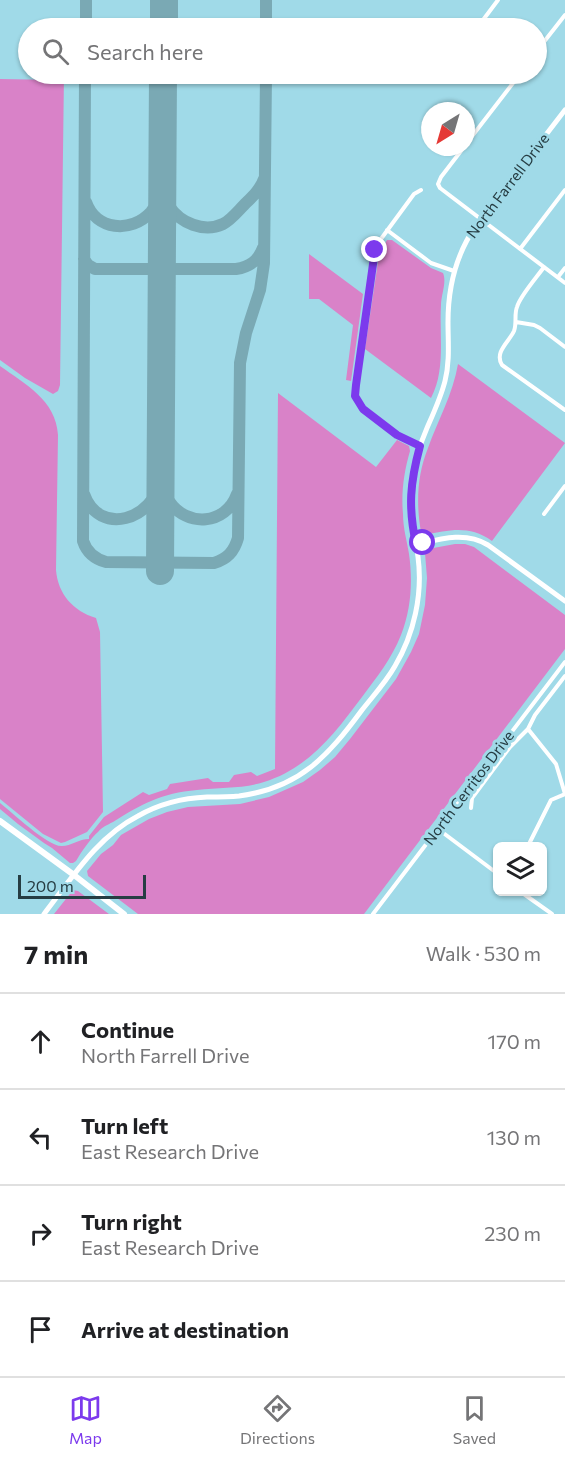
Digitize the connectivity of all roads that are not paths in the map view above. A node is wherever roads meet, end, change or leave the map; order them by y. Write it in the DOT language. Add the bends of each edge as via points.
graph roads {
  1 [pos="498,0"];
  2 [pos="565,15"];
  3 [pos="484,18"];
  4 [pos="547,39"];
  5 [pos="512,84"];
  6 [pos="565,110"];
  7 [pos="475,133"];
  8 [pos="457,156"];
  9 [pos="421,190"];
  10 [pos="565,190"];
  11 [pos="482,220"];
  12 [pos="387,230"];
  13 [pos="520,249"];
  14 [pos="544,267"];
  15 [pos="565,268"];
  16 [pos="455,271"];
  17 [pos="558,277"];
  18 [pos="565,283"];
  19 [pos="516,322"];
  20 [pos="565,347"];
  21 [pos="565,410"];
  22 [pos="420,446"];
  23 [pos="565,486"];
  24 [pos="544,514"];
  25 [pos="416,544"];
  26 [pos="565,601"];
  27 [pos="565,662"];
  28 [pos="565,676"];
  29 [pos="528,729"];
  30 [pos="565,794"];
  31 [pos="471,808"];
  32 [pos="0,821"];
  33 [pos="438,829"];
  34 [pos="530,842"];
  35 [pos="493,870"];
  36 [pos="74,875"];
  37 [pos="528,896"];
  38 [pos="375,913"];
  39 [pos="44,914"];
  40 [pos="124,914"];
  41 [pos="552,914"];
  1 -- 3 [label="street"];
  2 -- 4 [label="street"];
  5 -- 7 [label="street"];
  6 -- 11 [label="street, North Farrell Drive"];
  8 -- 11 [label="street" via="438,184"];
  9 -- 12 [label="street"];
  10 -- 13 [label="street"];
  11 -- 13 [label="street"];
  11 -- 16 [label="street, North Farrell Drive" via="468,238"];
  12 -- 16 [label="street" via="431,263"];
  12 -- 22 [label="street" via="375,252 355,396 364,410 397,435"];
  13 -- 14 [label="street"];
  14 -- 17 [label="street"];
  14 -- 19 [label="street" via="516,307"];
  15 -- 17 [label="street"];
  16 -- 22 [label="street, North Farrell Drive" via="450,288 446,377"];
  17 -- 18 [label="street"];
  19 -- 20 [label="street" via="540,328"];
  19 -- 21 [label="street" via="501,352 502,364"];
  22 -- 25 [label="street, North Farrell Drive" via="411,493"];
  23 -- 24 [label="street"];
  25 -- 26 [label="street" via="457,536 476,539"];
  25 -- 36 [label="street, North Farrell Drive" via="419,591 407,642 388,677 327,753 296,777 264,791 179,800 145,812 112,833"];
  27 -- 33 [label="street, North Cerritos Drive"];
  28 -- 29 [label="street"];
  29 -- 30 [label="street" via="556,764"];
  29 -- 31 [label="street" via="472,798"];
  30 -- 34 [label="street" via="551,800"];
  32 -- 36 [label="main road"];
  33 -- 35 [label="street"];
  33 -- 38 [label="street, North Cerritos Drive"];
  36 -- 39 [label="street, North Farrell Drive"];
  36 -- 40 [label="main road"];
  37 -- 41 [label="street"];
}
